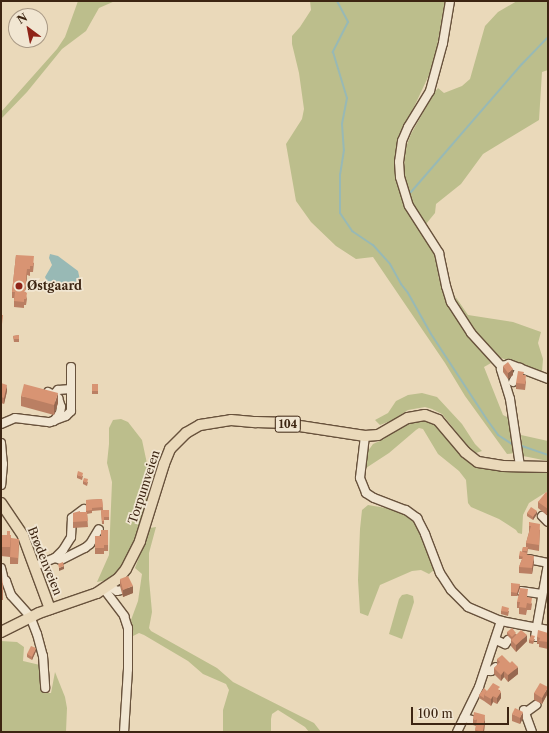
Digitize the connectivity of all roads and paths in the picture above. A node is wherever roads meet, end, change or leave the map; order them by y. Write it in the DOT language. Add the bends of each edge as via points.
graph roads {
  1 [pos="450,1"];
  2 [pos="71,367"];
  3 [pos="502,367"];
  4 [pos="520,368"];
  5 [pos="548,379"];
  6 [pos="513,382"];
  7 [pos="71,389"];
  8 [pos="39,390"];
  9 [pos="54,395"];
  10 [pos="54,421"];
  11 [pos="1,424"];
  12 [pos="365,436"];
  13 [pos="1,443"];
  14 [pos="520,466"];
  15 [pos="548,467"];
  16 [pos="1,486"];
  17 [pos="1,503"];
  18 [pos="84,509"];
  19 [pos="99,529"];
  20 [pos="56,558"];
  21 [pos="528,559"];
  22 [pos="548,564"];
  23 [pos="35,566"];
  24 [pos="2,574"];
  25 [pos="107,588"];
  26 [pos="121,590"];
  27 [pos="521,591"];
  28 [pos="543,598"];
  29 [pos="50,608"];
  30 [pos="30,616"];
  31 [pos="501,621"];
  32 [pos="535,627"];
  33 [pos="548,630"];
  34 [pos="1,632"];
  35 [pos="535,637"];
  36 [pos="496,640"];
  37 [pos="508,640"];
  38 [pos="496,667"];
  39 [pos="485,671"];
  40 [pos="480,684"];
  41 [pos="45,688"];
  42 [pos="489,691"];
  43 [pos="536,706"];
  44 [pos="124,732"];
  45 [pos="457,732"];
  46 [pos="532,732"];
  1 -- 3 [label="street" via="442,49 430,91 402,141 400,177 409,206 439,253 451,302 478,342"];
  2 -- 7 [label="street"];
  3 -- 4 [label="street" via="509,364"];
  3 -- 14 [label="street" via="514,420"];
  4 -- 5 [label="street"];
  4 -- 6 [label="street"];
  7 -- 9 [label="street" via="58,390"];
  7 -- 10 [label="street" via="71,411 62,419"];
  8 -- 9 [label="street"];
  9 -- 10 [label="street" via="60,401 61,407"];
  10 -- 11 [label="street" via="15,418"];
  12 -- 14 [label="main road, Torpumveien / 104" via="378,435 408,418 425,415 438,420 474,460 485,464"];
  12 -- 25 [label="main road, Torpumveien / 104" via="280,423 237,420 193,428 170,449 140,541 126,569"];
  12 -- 31 [label="street" via="360,478 366,493 406,510 417,518 440,573 450,590 468,607"];
  13 -- 16 [label="street"];
  14 -- 15 [label="main road, Torpumveien / 104"];
  17 -- 23 [label="main road, Brødenveien" via="18,528"];
  18 -- 20 [label="street" via="72,518 71,537"];
  19 -- 20 [label="street" via="85,548 61,560"];
  20 -- 23 [label="street"];
  21 -- 22 [label="street"];
  22 -- 28 [label="street"];
  23 -- 29 [label="main road, Brødenveien"];
  24 -- 30 [label="street" via="11,594"];
  25 -- 26 [label="street"];
  25 -- 29 [label="main road, Torpumveien / 104"];
  25 -- 44 [label="street" via="124,616 128,628"];
  27 -- 28 [label="street"];
  28 -- 32 [label="street"];
  29 -- 30 [label="main road, Torpumveien / 104"];
  30 -- 34 [label="main road, Torpumveien / 104"];
  30 -- 41 [label="street" via="40,644"];
  31 -- 32 [label="street"];
  31 -- 36 [label="street"];
  32 -- 33 [label="street"];
  32 -- 35 [label="street"];
  36 -- 37 [label="street" via="505,644"];
  36 -- 39 [label="street"];
  38 -- 39 [label="street" via="491,671"];
  39 -- 40 [label="street"];
  40 -- 42 [label="street"];
  40 -- 45 [label="street" via="468,719"];
  43 -- 46 [label="street" via="525,711"];
}
